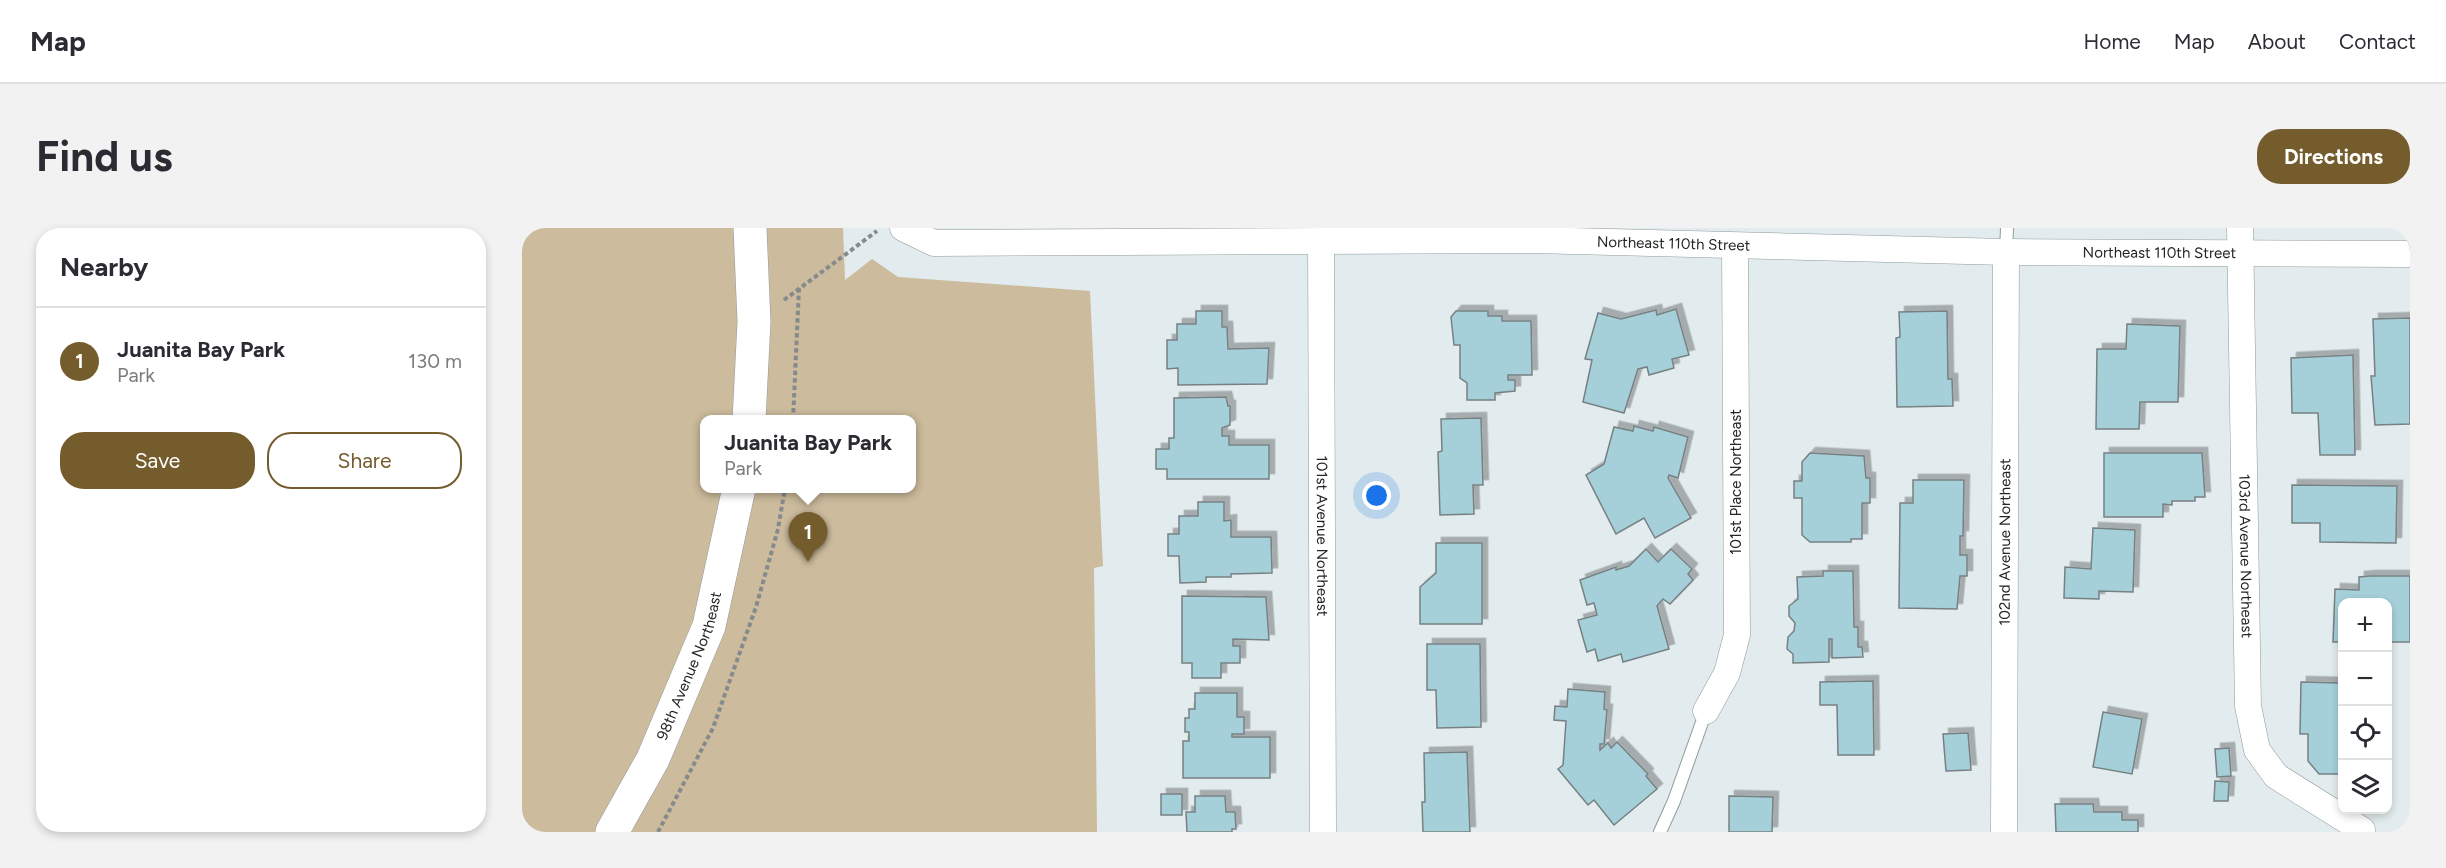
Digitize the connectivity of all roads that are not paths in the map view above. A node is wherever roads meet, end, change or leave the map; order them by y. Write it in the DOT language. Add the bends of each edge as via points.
graph roads {
  1 [pos="750,228"];
  2 [pos="903,228"];
  3 [pos="2240,228"];
  4 [pos="1532,234"];
  5 [pos="1321,240"];
  6 [pos="1746,240"];
  7 [pos="2007,240"];
  8 [pos="2410,254"];
  9 [pos="2240,255"];
  10 [pos="748,415"];
  11 [pos="738,493"];
  12 [pos="1706,711"];
  13 [pos="2362,830"];
  14 [pos="612,832"];
  15 [pos="1323,832"];
  16 [pos="1660,832"];
  17 [pos="2004,832"];
  1 -- 10 [label="main road" via="754,322"];
  2 -- 5 [label="street, Northeast 110th Street" via="934,243"];
  3 -- 9 [label="street, 103rd Avenue Northeast"];
  4 -- 5 [label="street, Northeast 110th Street"];
  4 -- 6 [label="street, Northeast 110th Street"];
  5 -- 15 [label="street, 101st Avenue Northeast"];
  6 -- 7 [label="street, Northeast 110th Street"];
  6 -- 12 [label="street, 101st Place Northeast" via="1737,635 1727,673"];
  7 -- 9 [label="street, Northeast 110th Street"];
  7 -- 17 [label="street, 102nd Avenue Northeast"];
  8 -- 9 [label="street, Northeast 110th Street"];
  9 -- 13 [label="street, 103rd Avenue Northeast" via="2248,706 2255,739 2276,776"];
  11 -- 14 [label="main road, 98th Avenue Northeast" via="709,626 653,759"];
  12 -- 16 [label="lane"];
}
